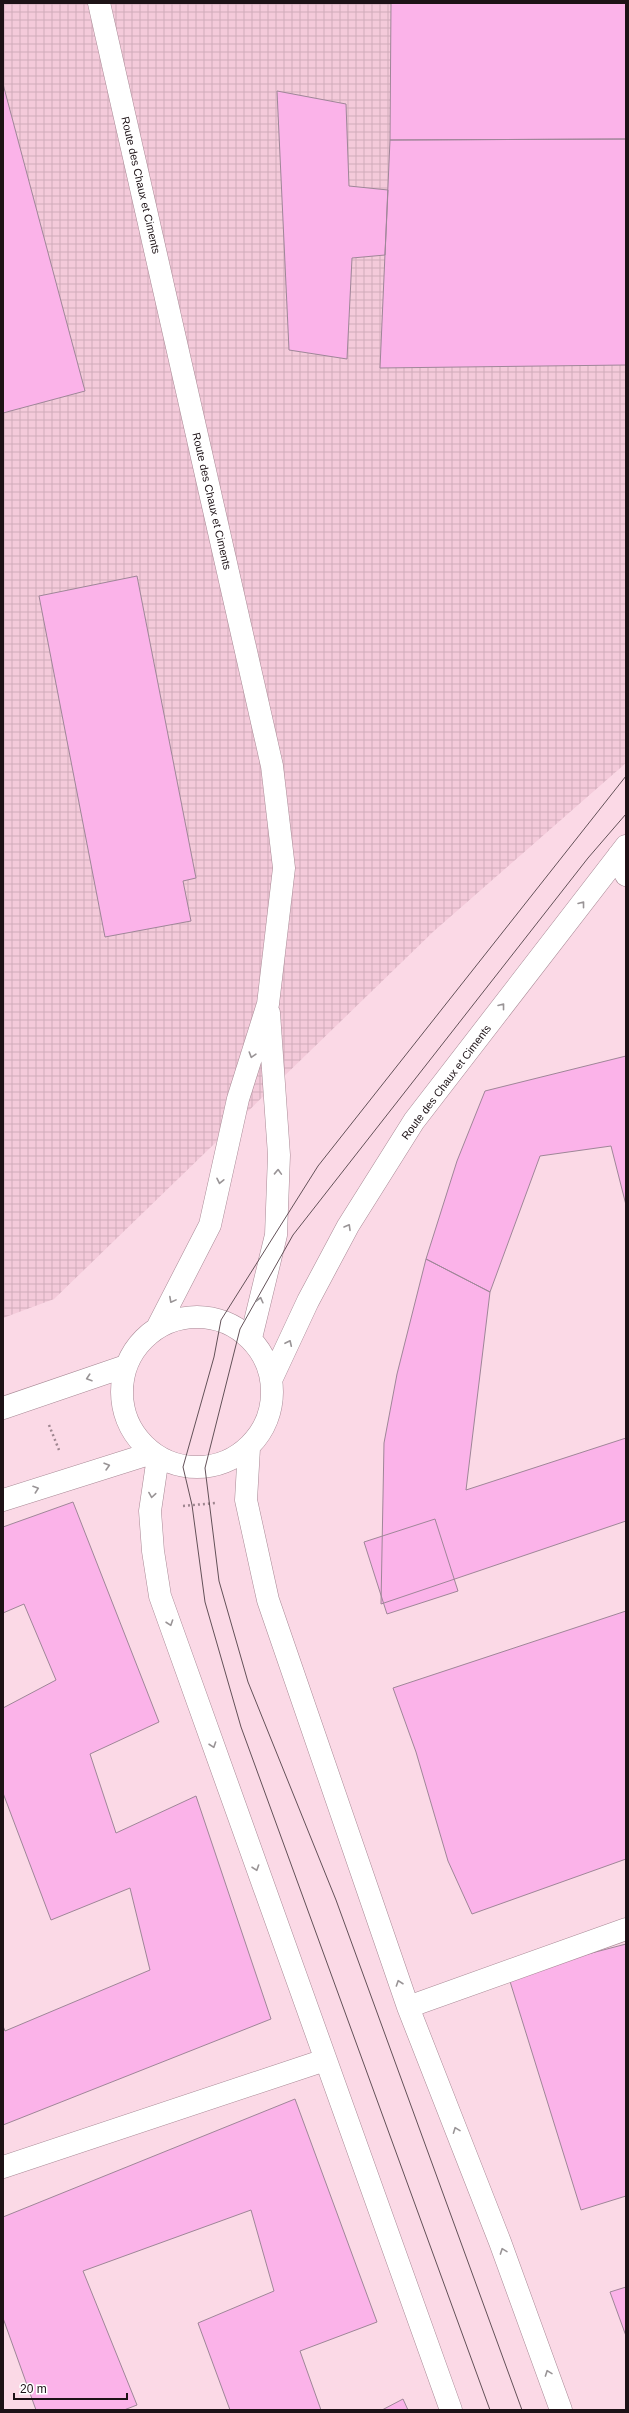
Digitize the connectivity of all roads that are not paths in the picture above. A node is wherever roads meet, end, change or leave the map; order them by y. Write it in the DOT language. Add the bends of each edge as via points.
graph roads {
  1 [pos="99,3"];
  2 [pos="623,859"];
  3 [pos="268,1004"];
  4 [pos="157,1328"];
  5 [pos="251,1338"];
  6 [pos="126,1366"];
  7 [pos="272,1378"];
  8 [pos="3,1408"];
  9 [pos="249,1448"];
  10 [pos="155,1455"];
  11 [pos="3,1500"];
  12 [pos="626,1929"];
  13 [pos="408,2007"];
  14 [pos="324,2060"];
  15 [pos="3,2167"];
  16 [pos="451,2410"];
  17 [pos="562,2410"];
  1 -- 3 [label="street, Route des Chaux et Ciments" via="272,766 284,868"];
  7 -- 2 [label="street, Route des Chaux et Ciments, one-way" via="308,1301 348,1226 414,1121"];
  3 -- 4 [label="street, Route des Chaux et Ciments, one-way" via="238,1099 210,1225"];
  5 -- 3 [label="street, Route des Chaux et Ciments, one-way" via="276,1235 279,1155"];
  4 -- 5 [label="street" via="177,1319 200,1316 221,1320 240,1329"];
  4 -- 6 [label="street" via="139,1344"];
  5 -- 7 [label="street" via="264,1356"];
  6 -- 8 [label="street, one-way"];
  6 -- 10 [label="street" via="122,1391 125,1415 135,1436"];
  7 -- 9 [label="street" via="272,1404 264,1428"];
  9 -- 10 [label="street" via="228,1461 205,1468 183,1467"];
  13 -- 9 [label="street, one-way" via="268,1600 246,1500"];
  11 -- 10 [label="street, one-way" via="70,1478"];
  10 -- 14 [label="street, one-way" via="150,1511 160,1596"];
  12 -- 13 [label="street"];
  17 -- 13 [label="street, one-way" via="500,2242"];
  14 -- 15 [label="street"];
  14 -- 16 [label="street"];
}
